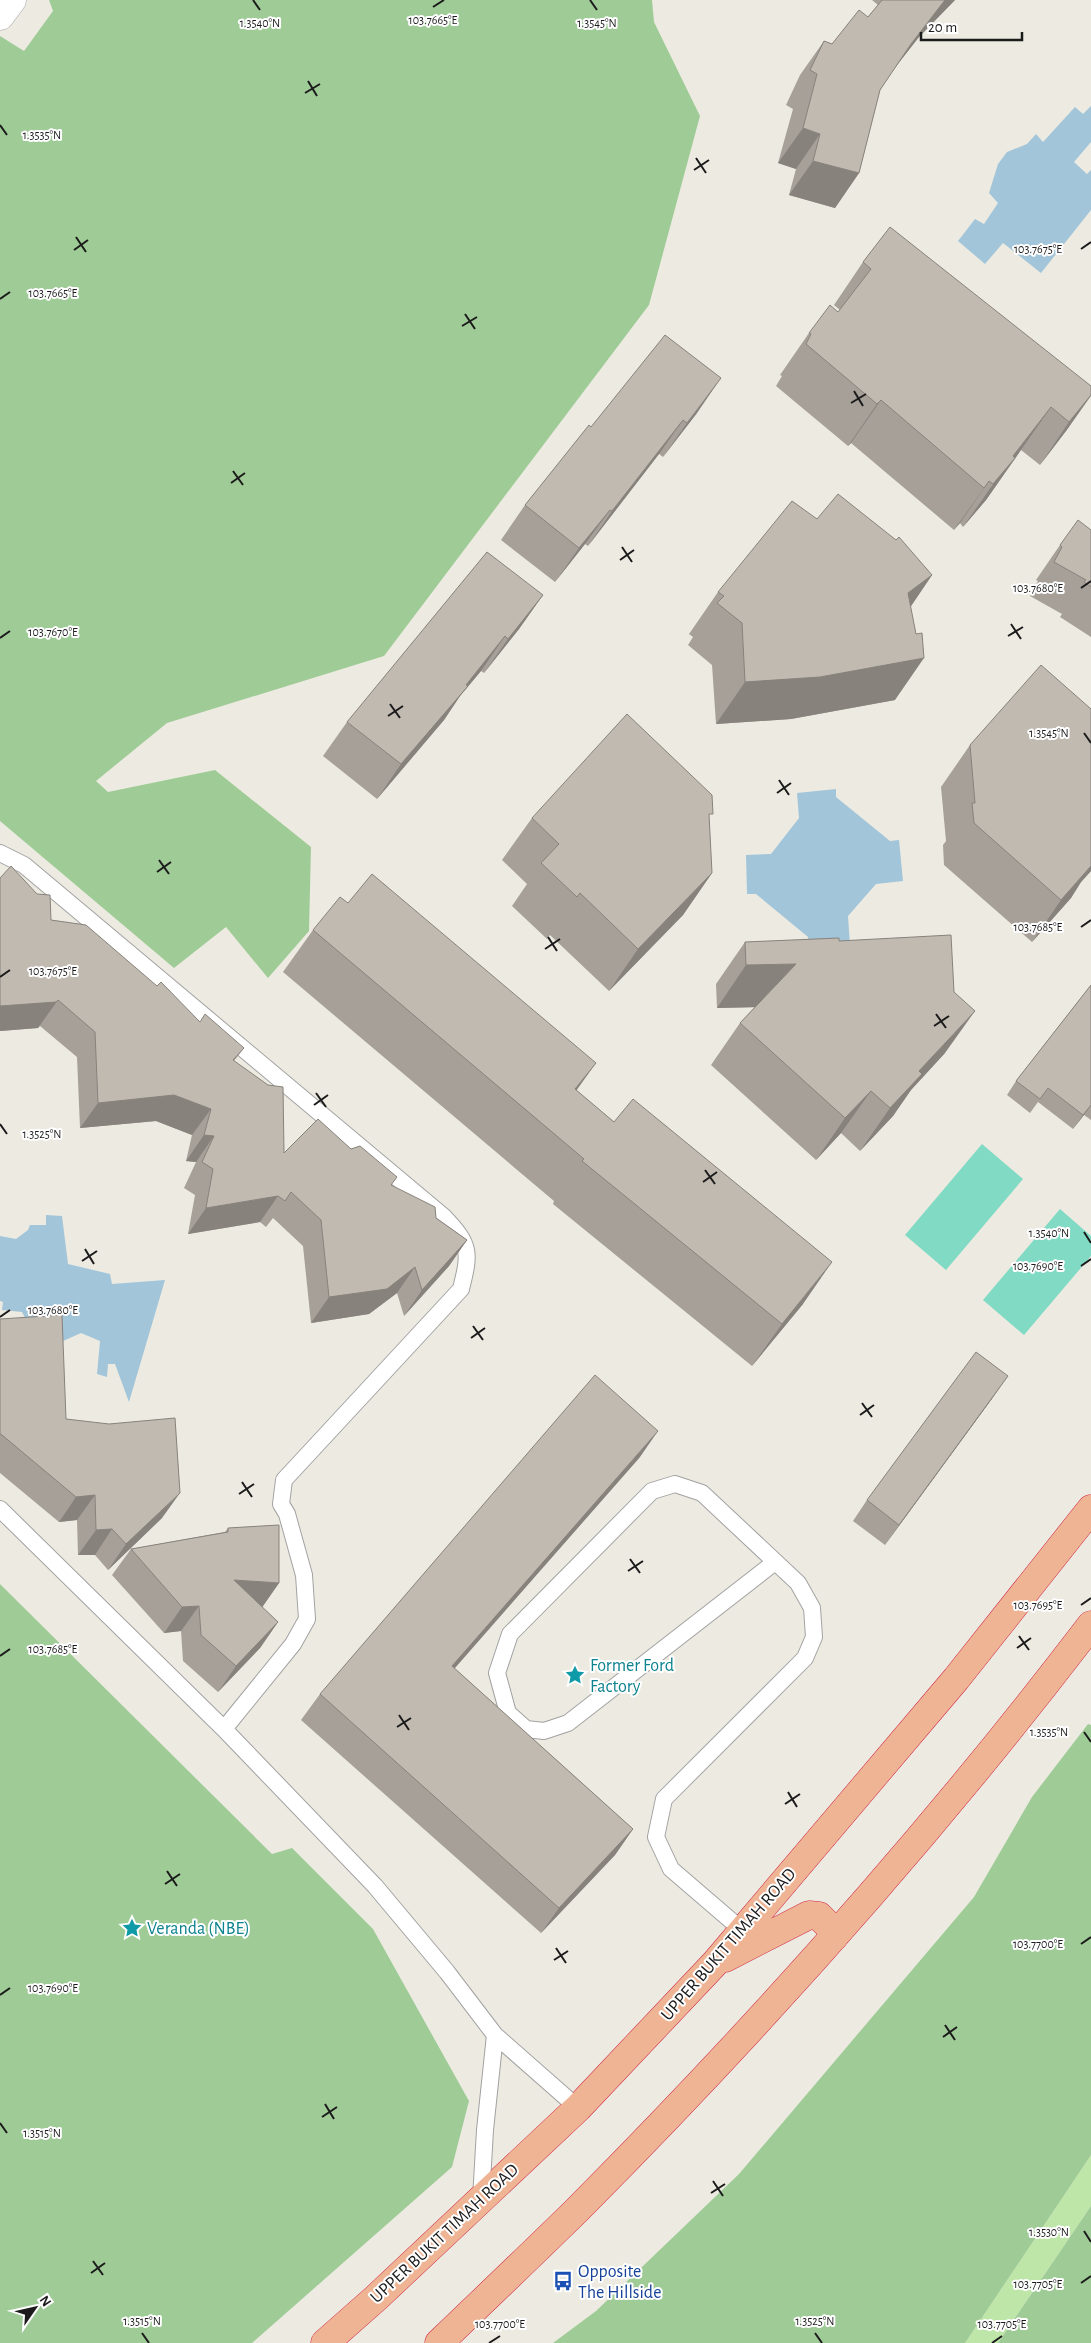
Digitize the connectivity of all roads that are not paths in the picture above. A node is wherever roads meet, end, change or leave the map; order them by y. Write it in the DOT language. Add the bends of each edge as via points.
graph roads {
  1 [pos="12,0"];
  2 [pos="0,16"];
  3 [pos="0,853"];
  4 [pos="0,1509"];
  5 [pos="1091,1509"];
  6 [pos="1091,1521"];
  7 [pos="1066,1540"];
  8 [pos="775,1562"];
  9 [pos="1091,1626"];
  10 [pos="224,1729"];
  11 [pos="742,1930"];
  12 [pos="834,1937"];
  13 [pos="716,1962"];
  14 [pos="495,2035"];
  15 [pos="578,2108"];
  16 [pos="481,2199"];
  17 [pos="325,2343"];
  18 [pos="439,2343"];
  1 -- 2 [label="street"];
  3 -- 10 [label="lane" via="24,865 444,1217 461,1235 468,1259 461,1289 284,1480 281,1504 287,1514 304,1575 307,1619 293,1644"];
  4 -- 10 [label="lane"];
  5 -- 7 [label="highway, UPPER BUKIT TIMAH ROAD"];
  6 -- 7 [label="highway"];
  7 -- 11 [label="highway, UPPER BUKIT TIMAH ROAD" via="956,1679"];
  8 -- 8 [label="lane" via="702,1493 675,1484 652,1491 510,1634 498,1674 508,1713 526,1729 544,1731 568,1723"];
  8 -- 11 [label="lane" via="798,1583 812,1608 814,1637 805,1658 664,1799 656,1836 671,1869"];
  9 -- 12 [label="highway" via="972,1776"];
  10 -- 14 [label="lane" via="375,1886"];
  11 -- 13 [label="highway, UPPER BUKIT TIMAH ROAD"];
  12 -- 13 [label="highway" via="819,1916 809,1915"];
  12 -- 18 [label="highway" via="654,2130"];
  13 -- 15 [label="highway, UPPER BUKIT TIMAH ROAD"];
  14 -- 15 [label="lane"];
  14 -- 16 [label="lane" via="484,2130"];
  15 -- 16 [label="highway, UPPER BUKIT TIMAH ROAD"];
  16 -- 17 [label="highway, UPPER BUKIT TIMAH ROAD"];
}
